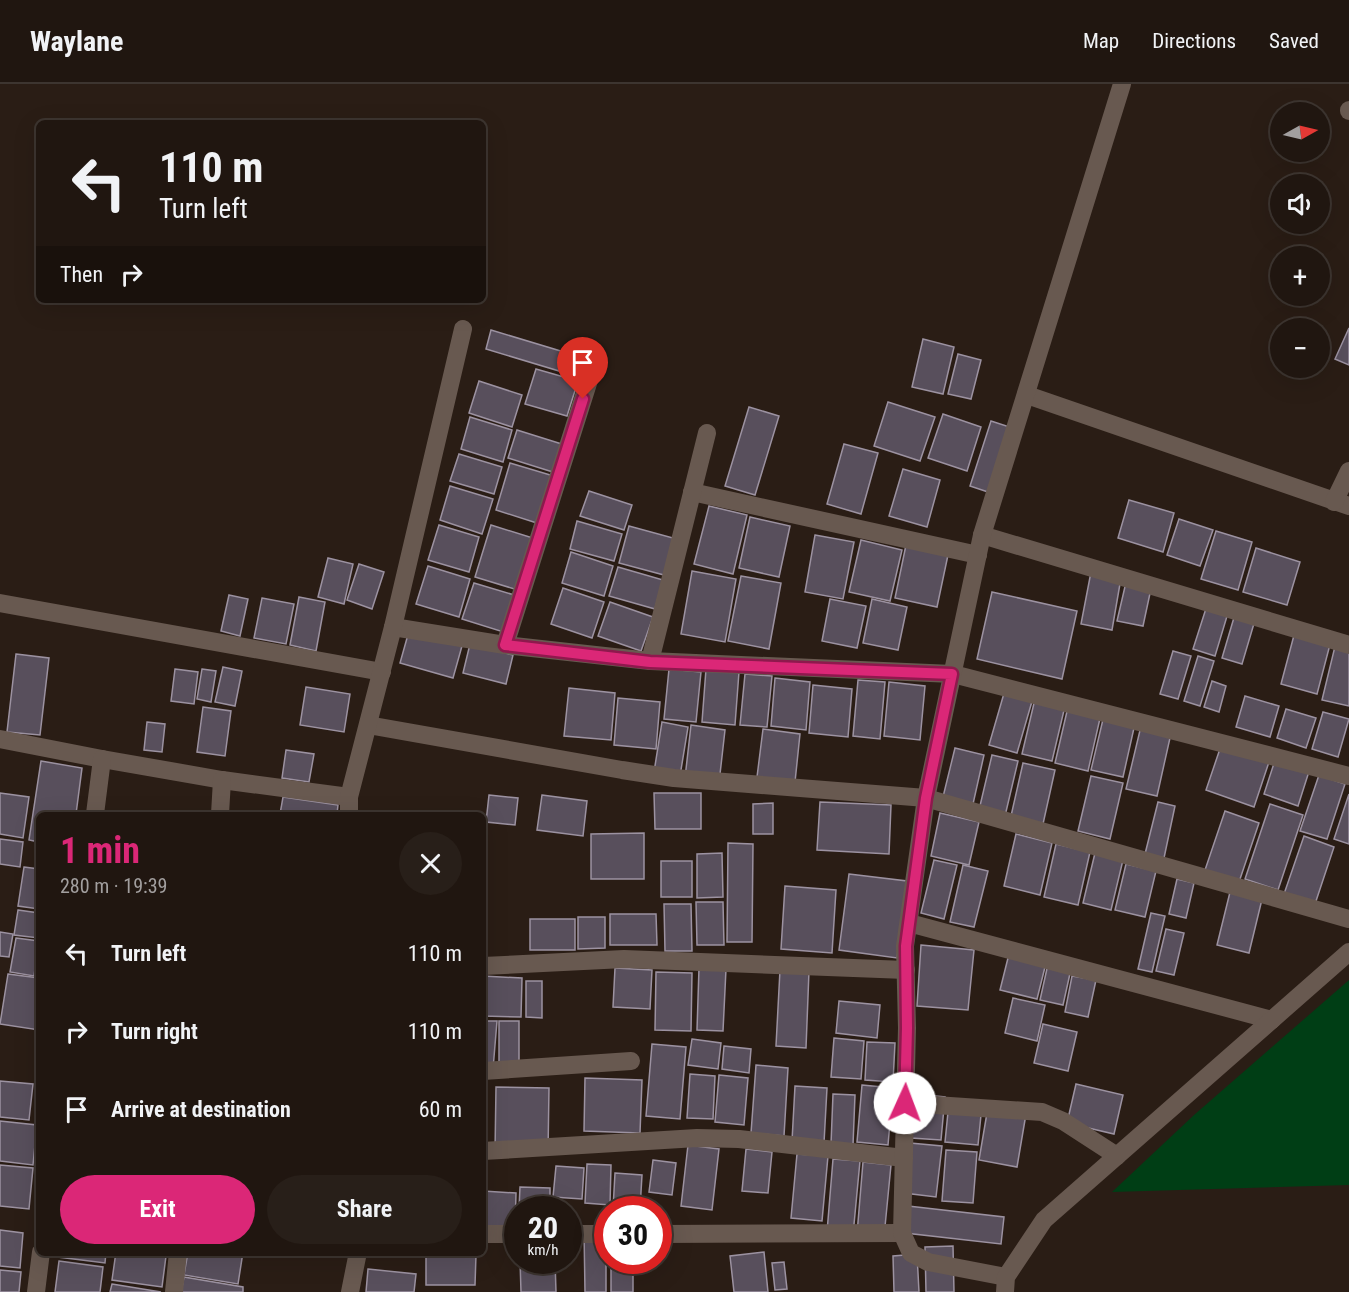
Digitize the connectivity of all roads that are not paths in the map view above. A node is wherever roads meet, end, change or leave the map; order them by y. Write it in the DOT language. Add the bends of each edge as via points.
graph roads {
  1 [pos="1122,84"];
  2 [pos="463,329"];
  3 [pos="590,376"];
  4 [pos="1027,395"];
  5 [pos="707,433"];
  6 [pos="1349,471"];
  7 [pos="692,492"];
  8 [pos="1341,504"];
  9 [pos="982,535"];
  10 [pos="978,555"];
  11 [pos="0,603"];
  12 [pos="393,627"];
  13 [pos="505,645"];
  14 [pos="1349,645"];
  15 [pos="650,662"];
  16 [pos="382,672"];
  17 [pos="952,674"];
  18 [pos="368,725"];
  19 [pos="0,739"];
  20 [pos="102,759"];
  21 [pos="1349,776"];
  22 [pos="222,780"];
  23 [pos="926,798"];
  24 [pos="349,806"];
  25 [pos="95,812"];
  26 [pos="220,812"];
  27 [pos="1349,919"];
  28 [pos="909,923"];
  29 [pos="1349,952"];
  30 [pos="486,966"];
  31 [pos="906,970"];
  32 [pos="1272,1020"];
  33 [pos="631,1061"];
  34 [pos="486,1071"];
  35 [pos="905,1103"];
  36 [pos="486,1151"];
  37 [pos="1117,1156"];
  38 [pos="904,1158"];
  39 [pos="902,1233"];
  40 [pos="486,1234"];
  41 [pos="504,1234"];
  42 [pos="672,1234"];
  43 [pos="40,1256"];
  44 [pos="178,1256"];
  45 [pos="357,1256"];
  46 [pos="1006,1284"];
  47 [pos="36,1292"];
  48 [pos="174,1292"];
  49 [pos="350,1292"];
  1 -- 4 [label="street"];
  2 -- 12 [label="street"];
  3 -- 13 [label="street"];
  4 -- 8 [label="street"];
  4 -- 9 [label="street"];
  5 -- 7 [label="street"];
  6 -- 8 [label="street"];
  7 -- 10 [label="street"];
  7 -- 15 [label="street"];
  9 -- 10 [label="street"];
  9 -- 14 [label="street"];
  10 -- 17 [label="street"];
  11 -- 16 [label="street"];
  12 -- 13 [label="street"];
  12 -- 16 [label="street"];
  13 -- 15 [label="street"];
  15 -- 17 [label="street"];
  16 -- 18 [label="street"];
  17 -- 21 [label="street"];
  17 -- 23 [label="street"];
  18 -- 23 [label="street" via="674,778"];
  18 -- 24 [label="street"];
  19 -- 20 [label="street"];
  20 -- 22 [label="street"];
  20 -- 25 [label="street"];
  22 -- 24 [label="street"];
  22 -- 26 [label="street"];
  23 -- 27 [label="street"];
  23 -- 28 [label="street"];
  28 -- 31 [label="street"];
  28 -- 32 [label="street"];
  29 -- 32 [label="street"];
  30 -- 31 [label="street" via="624,959"];
  31 -- 35 [label="street"];
  32 -- 37 [label="street"];
  33 -- 34 [label="street"];
  35 -- 37 [label="street" via="1042,1112"];
  35 -- 38 [label="street"];
  36 -- 38 [label="street" via="697,1138 739,1139"];
  37 -- 46 [label="street" via="1044,1220"];
  38 -- 39 [label="street"];
  39 -- 42 [label="street"];
  39 -- 46 [label="street" via="911,1252 928,1262"];
  40 -- 41 [label="street"];
  43 -- 47 [label="street"];
  44 -- 48 [label="street"];
  45 -- 49 [label="street"];
}
